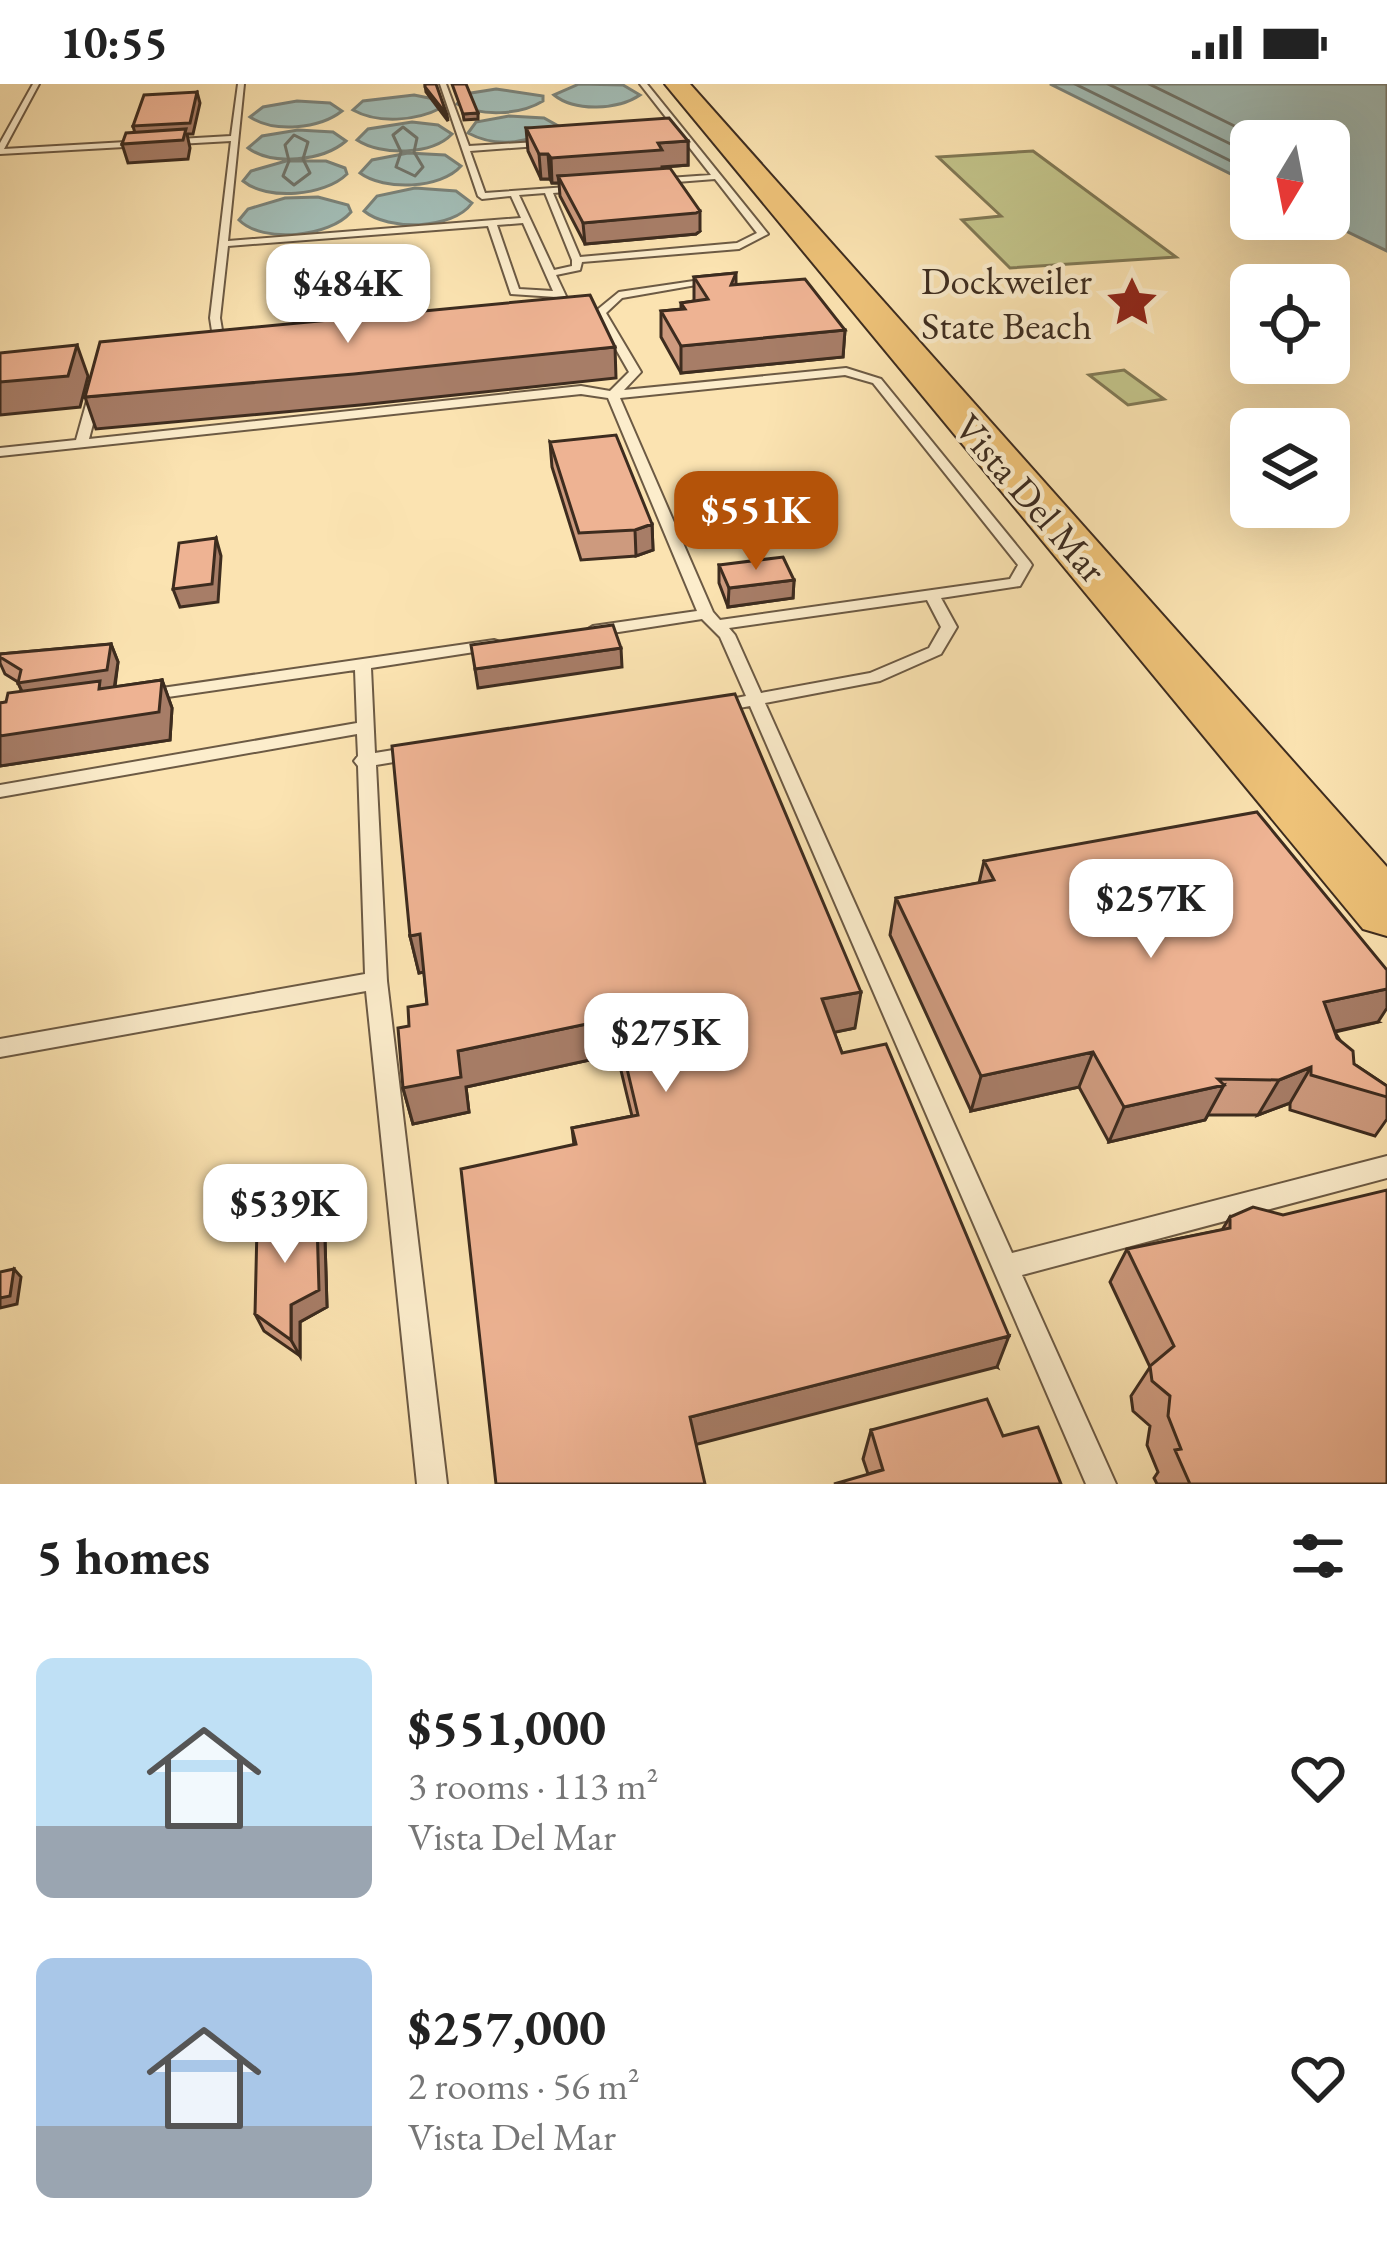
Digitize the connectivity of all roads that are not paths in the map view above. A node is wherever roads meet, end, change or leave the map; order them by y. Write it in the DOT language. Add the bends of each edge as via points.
graph roads {
  1 [pos="36,84"];
  2 [pos="241,84"];
  3 [pos="443,84"];
  4 [pos="643,84"];
  5 [pos="677,84"];
  6 [pos="681,134"];
  7 [pos="657,136"];
  8 [pos="234,138"];
  9 [pos="562,142"];
  10 [pos="467,149"];
  11 [pos="0,151"];
  12 [pos="714,177"];
  13 [pos="643,183"];
  14 [pos="596,187"];
  15 [pos="548,190"];
  16 [pos="514,193"];
  17 [pos="524,220"];
  18 [pos="491,222"];
  19 [pos="222,244"];
  20 [pos="748,244"];
  21 [pos="577,260"];
  22 [pos="694,272"];
  23 [pos="552,273"];
  24 [pos="714,281"];
  25 [pos="561,294"];
  26 [pos="600,313"];
  27 [pos="570,316"];
  28 [pos="549,318"];
  29 [pos="242,346"];
  30 [pos="219,348"];
  31 [pos="196,350"];
  32 [pos="98,380"];
  33 [pos="613,394"];
  34 [pos="82,443"];
  35 [pos="0,452"];
  36 [pos="932,595"];
  37 [pos="711,620"];
  38 [pos="568,634"];
  39 [pos="523,641"];
  40 [pos="362,665"];
  41 [pos="136,696"];
  42 [pos="756,701"];
  43 [pos="710,708"];
  44 [pos="363,728"];
  45 [pos="433,750"];
  46 [pos="363,761"];
  47 [pos="0,790"];
  48 [pos="1387,911"];
  49 [pos="376,981"];
  50 [pos="0,1048"];
  51 [pos="1387,1167"];
  52 [pos="1008,1266"];
  53 [pos="432,1484"];
  54 [pos="1101,1484"];
  1 -- 11 [label="lane"];
  2 -- 8 [label="lane"];
  3 -- 10 [label="lane"];
  4 -- 6 [label="lane"];
  5 -- 48 [label="main road, Vista Del Mar"];
  6 -- 7 [label="lane"];
  6 -- 12 [label="lane"];
  8 -- 11 [label="lane"];
  8 -- 19 [label="lane"];
  9 -- 10 [label="lane"];
  10 -- 16 [label="lane" via="482,196"];
  12 -- 13 [label="lane"];
  12 -- 20 [label="lane" via="763,234"];
  14 -- 15 [label="lane"];
  15 -- 16 [label="lane"];
  15 -- 21 [label="lane"];
  16 -- 17 [label="lane"];
  17 -- 18 [label="lane"];
  17 -- 23 [label="lane"];
  18 -- 19 [label="lane"];
  18 -- 25 [label="lane" via="515,292"];
  19 -- 30 [label="lane"];
  20 -- 21 [label="lane"];
  20 -- 22 [label="lane" via="752,249 740,256"];
  21 -- 23 [label="lane" via="577,268"];
  22 -- 24 [label="lane"];
  22 -- 26 [label="lane" via="619,295"];
  23 -- 25 [label="lane"];
  25 -- 27 [label="lane"];
  26 -- 27 [label="lane"];
  26 -- 33 [label="lane" via="635,372"];
  27 -- 28 [label="lane"];
  29 -- 30 [label="lane"];
  30 -- 31 [label="lane"];
  32 -- 34 [label="lane"];
  33 -- 34 [label="lane" via="581,390"];
  33 -- 36 [label="lane" via="832,370 878,381 1025,566 1015,583"];
  33 -- 37 [label="lane"];
  34 -- 35 [label="lane"];
  36 -- 37 [label="lane"];
  36 -- 42 [label="lane" via="949,627 935,651 874,677"];
  37 -- 38 [label="lane"];
  37 -- 42 [label="lane" via="728,635"];
  39 -- 40 [label="lane"];
  40 -- 41 [label="lane"];
  40 -- 44 [label="lane"];
  42 -- 43 [label="lane"];
  42 -- 52 [label="lane"];
  44 -- 46 [label="lane"];
  44 -- 47 [label="lane"];
  45 -- 46 [label="lane"];
  46 -- 49 [label="lane"];
  49 -- 50 [label="lane"];
  49 -- 53 [label="lane"];
  51 -- 52 [label="lane"];
  52 -- 54 [label="lane"];
}
